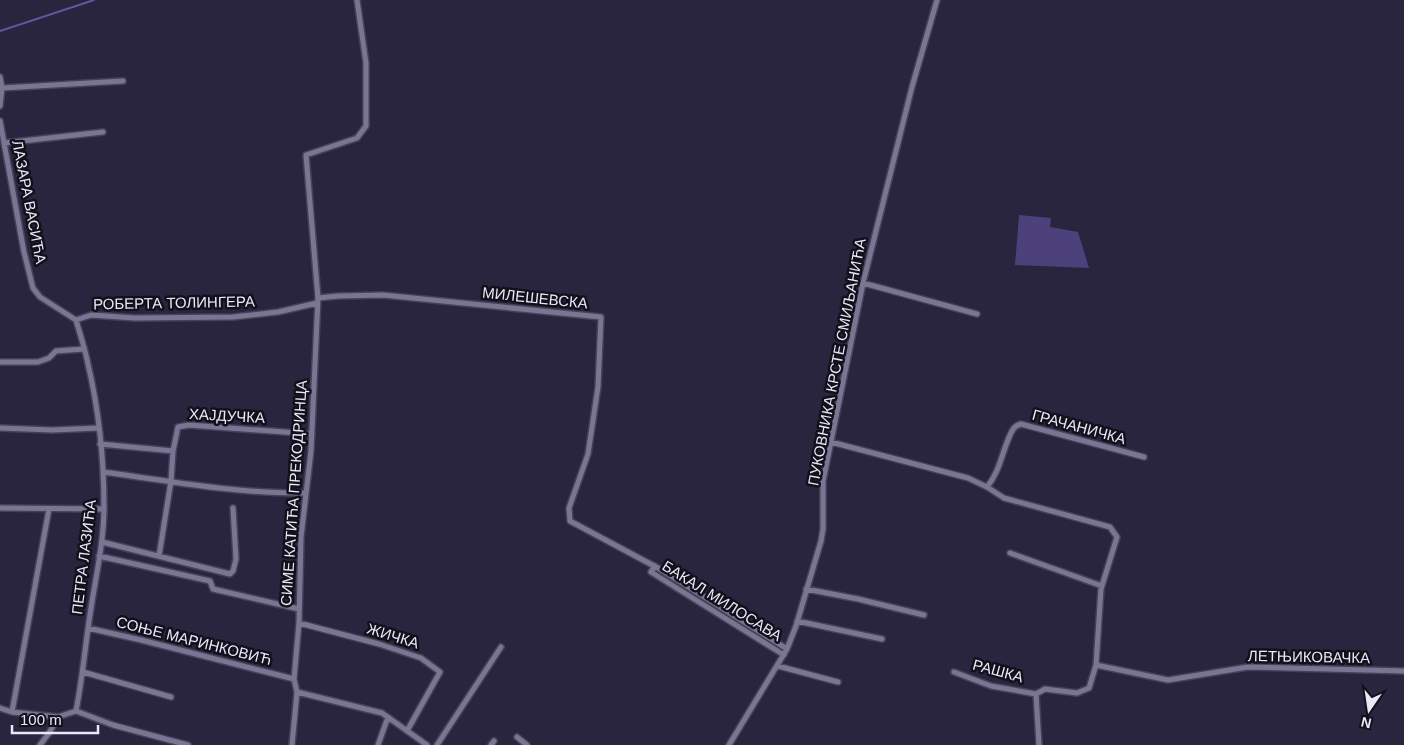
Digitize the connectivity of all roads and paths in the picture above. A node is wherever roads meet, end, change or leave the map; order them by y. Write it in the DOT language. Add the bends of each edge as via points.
graph roads {
  1 [pos="357,0"];
  2 [pos="937,0"];
  3 [pos="0,77"];
  4 [pos="122,82"];
  5 [pos="2,88"];
  6 [pos="0,106"];
  7 [pos="0,121"];
  8 [pos="103,132"];
  9 [pos="1,134"];
  10 [pos="4,143"];
  11 [pos="864,283"];
  12 [pos="318,300"];
  13 [pos="977,314"];
  14 [pos="76,320"];
  15 [pos="84,348"];
  16 [pos="0,362"];
  17 [pos="0,428"];
  18 [pos="100,428"];
  19 [pos="312,434"];
  20 [pos="832,442"];
  21 [pos="100,444"];
  22 [pos="173,451"];
  23 [pos="1144,457"];
  24 [pos="103,472"];
  25 [pos="171,481"];
  26 [pos="987,487"];
  27 [pos="306,493"];
  28 [pos="0,508"];
  29 [pos="234,508"];
  30 [pos="49,509"];
  31 [pos="104,509"];
  32 [pos="570,521"];
  33 [pos="102,542"];
  34 [pos="1010,553"];
  35 [pos="99,556"];
  36 [pos="159,556"];
  37 [pos="1102,586"];
  38 [pos="806,590"];
  39 [pos="299,609"];
  40 [pos="924,615"];
  41 [pos="797,621"];
  42 [pos="298,623"];
  43 [pos="88,628"];
  44 [pos="882,639"];
  45 [pos="501,647"];
  46 [pos="786,652"];
  47 [pos="1096,665"];
  48 [pos="778,666"];
  49 [pos="83,672"];
  50 [pos="954,672"];
  51 [pos="1404,672"];
  52 [pos="294,679"];
  53 [pos="838,682"];
  54 [pos="297,692"];
  55 [pos="1036,694"];
  56 [pos="172,697"];
  57 [pos="0,708"];
  58 [pos="76,711"];
  59 [pos="12,712"];
  60 [pos="388,717"];
  61 [pos="58,718"];
  62 [pos="407,730"];
  63 [pos="517,737"];
  64 [pos="40,745"];
  65 [pos="188,745"];
  66 [pos="292,745"];
  67 [pos="378,745"];
  68 [pos="427,745"];
  69 [pos="437,745"];
  70 [pos="527,745"];
  71 [pos="729,745"];
  72 [pos="1039,745"];
  1 -- 12 [label="street" via="366,63 366,126 357,138 306,155"];
  2 -- 11 [label="street, ПУКОВНИКА КРСТЕ СМИЉАНИЋА"];
  3 -- 5 [label="street"];
  4 -- 5 [label="street"];
  5 -- 6 [label="street"];
  7 -- 9 [label="street, ЛАЗАРА ВАСИЋА"];
  8 -- 10 [label="street"];
  9 -- 10 [label="street, ЛАЗАРА ВАСИЋА"];
  10 -- 14 [label="street, ЛАЗАРА ВАСИЋА" via="33,288 40,297"];
  11 -- 13 [label="street"];
  11 -- 20 [label="street, ПУКОВНИКА КРСТЕ СМИЉАНИЋА"];
  12 -- 14 [label="street, РОБЕРТА ТОЛИНГЕРА" via="278,312 233,317 91,315"];
  12 -- 19 [label="street, СИМЕ КАТИЋА ПРЕКОДРИНЦА"];
  12 -- 32 [label="street, МИЛЕШЕВСКА" via="383,295 601,317 598,387 588,454 569,508"];
  14 -- 15 [label="street, ПЕТРА ЛАЗИЋА"];
  15 -- 16 [label="street" via="56,351 38,362"];
  15 -- 18 [label="street, ПЕТРА ЛАЗИЋА"];
  17 -- 18 [label="street"];
  18 -- 21 [label="street, ПЕТРА ЛАЗИЋА"];
  19 -- 22 [label="street, ХАЈДУЧКА" via="183,426 176,430"];
  19 -- 27 [label="street, СИМЕ КАТИЋА ПРЕКОДРИНЦА"];
  20 -- 26 [label="street" via="968,478"];
  20 -- 38 [label="street, ПУКОВНИКА КРСТЕ СМИЉАНИЋА" via="823,481 823,529"];
  21 -- 22 [label="street"];
  21 -- 24 [label="street, ПЕТРА ЛАЗИЋА"];
  22 -- 25 [label="street"];
  23 -- 26 [label="street, ГРАЧАНИЧКА" via="1021,424 1012,431 1000,466"];
  24 -- 25 [label="street"];
  24 -- 31 [label="street, ПЕТРА ЛАЗИЋА"];
  25 -- 27 [label="street" via="274,493"];
  25 -- 36 [label="street"];
  26 -- 37 [label="street" via="1004,498 1110,527 1117,537"];
  27 -- 39 [label="street, СИМЕ КАТИЋА ПРЕКОДРИНЦА"];
  28 -- 30 [label="street"];
  29 -- 36 [label="street" via="236,559 234,571 230,574"];
  30 -- 31 [label="street"];
  30 -- 59 [label="street"];
  31 -- 33 [label="street, ПЕТРА ЛАЗИЋА"];
  32 -- 46 [label="street, БАКАЛ МИЛОСАВА" via="655,566 651,572"];
  33 -- 35 [label="street, ПЕТРА ЛАЗИЋА"];
  33 -- 36 [label="street"];
  34 -- 37 [label="street"];
  35 -- 39 [label="street" via="210,581 213,589"];
  35 -- 43 [label="street, ПЕТРА ЛАЗИЋА"];
  37 -- 47 [label="street"];
  38 -- 40 [label="street"];
  38 -- 41 [label="street, ПУКОВНИКА КРСТЕ СМИЉАНИЋА"];
  39 -- 42 [label="street, СИМЕ КАТИЋА ПРЕКОДРИНЦА"];
  41 -- 44 [label="street"];
  41 -- 46 [label="street, ПУКОВНИКА КРСТЕ СМИЉАНИЋА"];
  42 -- 52 [label="street, СИМЕ КАТИЋА ПРЕКОДРИНЦА"];
  42 -- 62 [label="street, ЖИЧКА" via="421,658 440,672"];
  43 -- 49 [label="street, ПЕТРА ЛАЗИЋА"];
  43 -- 52 [label="street, СОЊЕ МАРИНКОВИЋ"];
  45 -- 69 [label="street"];
  46 -- 48 [label="street, ПУКОВНИКА КРСТЕ СМИЉАНИЋА"];
  47 -- 51 [label="street, ЛЕТЊИКОВАЧКА" via="1168,680 1248,667"];
  47 -- 55 [label="street, РАШКА" via="1089,688 1077,693 1045,689"];
  48 -- 53 [label="street"];
  48 -- 71 [label="street, ПУКОВНИКА КРСТЕ СМИЉАНИЋА"];
  49 -- 56 [label="street"];
  49 -- 58 [label="street, ПЕТРА ЛАЗИЋА"];
  50 -- 55 [label="street, РАШКА" via="991,686"];
  52 -- 54 [label="street, СИМЕ КАТИЋА ПРЕКОДРИНЦА"];
  54 -- 60 [label="street"];
  54 -- 66 [label="street, СИМЕ КАТИЋА ПРЕКОДРИНЦА"];
  55 -- 72 [label="street"];
  57 -- 59 [label="street"];
  58 -- 61 [label="street"];
  58 -- 65 [label="street" via="113,725"];
  59 -- 61 [label="street"];
  60 -- 62 [label="street"];
  60 -- 67 [label="street"];
  61 -- 64 [label="street"];
  62 -- 68 [label="street"];
  63 -- 70 [label="street"];
}
